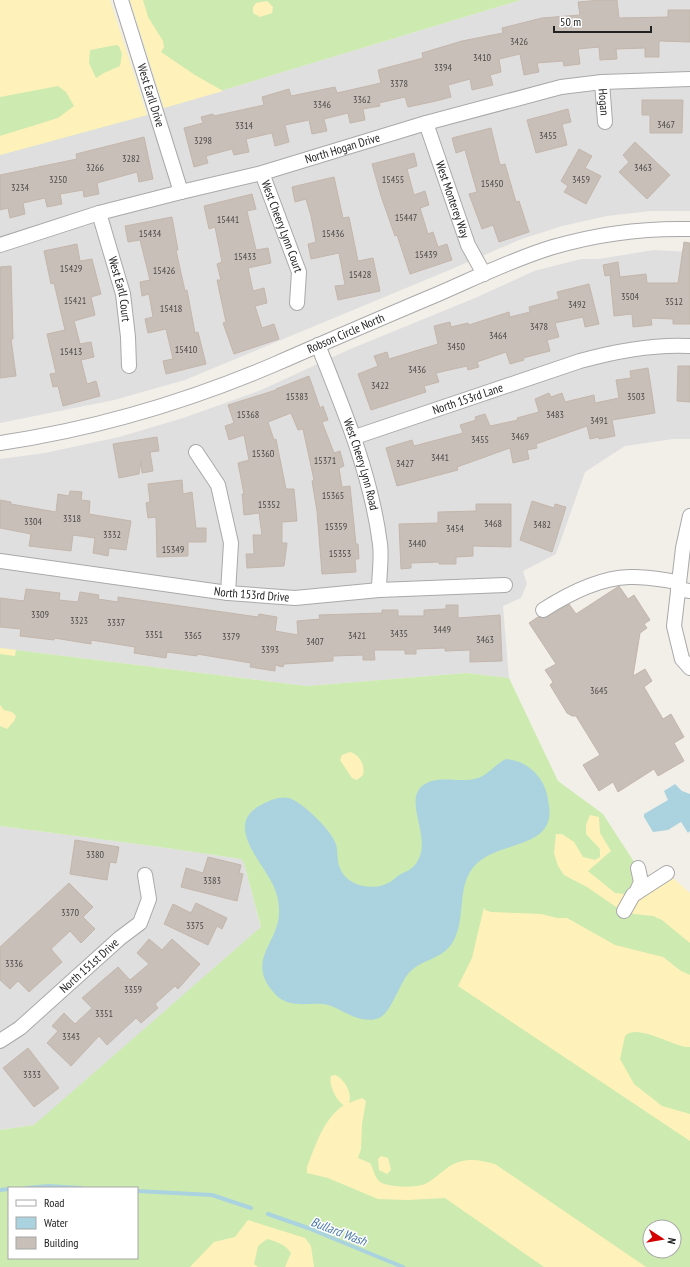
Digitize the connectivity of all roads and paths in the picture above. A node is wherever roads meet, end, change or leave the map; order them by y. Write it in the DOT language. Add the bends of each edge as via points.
graph roads {
  1 [pos="120,0"];
  2 [pos="690,79"];
  3 [pos="602,82"];
  4 [pos="605,122"];
  5 [pos="426,123"];
  6 [pos="262,174"];
  7 [pos="181,192"];
  8 [pos="99,213"];
  9 [pos="690,229"];
  10 [pos="0,245"];
  11 [pos="484,274"];
  12 [pos="298,303"];
  13 [pos="318,345"];
  14 [pos="690,346"];
  15 [pos="129,366"];
  16 [pos="355,437"];
  17 [pos="0,443"];
  18 [pos="196,452"];
  19 [pos="690,516"];
  20 [pos="0,561"];
  21 [pos="505,585"];
  22 [pos="682,587"];
  23 [pos="379,590"];
  24 [pos="228,593"];
  25 [pos="543,610"];
  26 [pos="690,668"];
  27 [pos="638,868"];
  28 [pos="667,873"];
  29 [pos="145,875"];
  30 [pos="636,893"];
  31 [pos="624,911"];
  32 [pos="0,1041"];
  1 -- 7 [label="street, West Earll Drive"];
  2 -- 3 [label="street, North Hogan Drive"];
  3 -- 4 [label="street, Hogan"];
  3 -- 5 [label="street, North Hogan Drive" via="562,87"];
  5 -- 6 [label="street, North Hogan Drive"];
  5 -- 11 [label="street, West Monterey Way" via="468,245"];
  6 -- 7 [label="street, North Hogan Drive"];
  6 -- 12 [label="street, West Cheery Lynn Court" via="299,272"];
  7 -- 8 [label="street, North Hogan Drive"];
  8 -- 10 [label="street, North Hogan Drive"];
  8 -- 15 [label="street, West Earll Court" via="123,294"];
  9 -- 11 [label="street, Robson Circle North" via="632,231 605,235 552,247"];
  11 -- 13 [label="street, Robson Circle North"];
  13 -- 16 [label="street, West Cheery Lynn Road"];
  13 -- 17 [label="street, Robson Circle North" via="210,390 158,407 85,426"];
  14 -- 16 [label="street, North 153rd Lane" via="636,349 580,361"];
  16 -- 23 [label="street, West Cheery Lynn Road" via="374,506 380,545"];
  18 -- 24 [label="street" via="218,485 231,543"];
  19 -- 22 [label="street" via="683,548"];
  20 -- 24 [label="street, North 153rd Drive"];
  21 -- 23 [label="street, North 153rd Drive"];
  22 -- 25 [label="street" via="630,577 618,578 579,590"];
  22 -- 26 [label="street" via="674,626 682,659"];
  23 -- 24 [label="street, North 153rd Drive" via="295,598"];
  27 -- 30 [label="street" via="641,882"];
  28 -- 30 [label="street"];
  29 -- 32 [label="street, North 151st Drive" via="149,899 140,923 20,1028"];
  30 -- 31 [label="street"];
}
